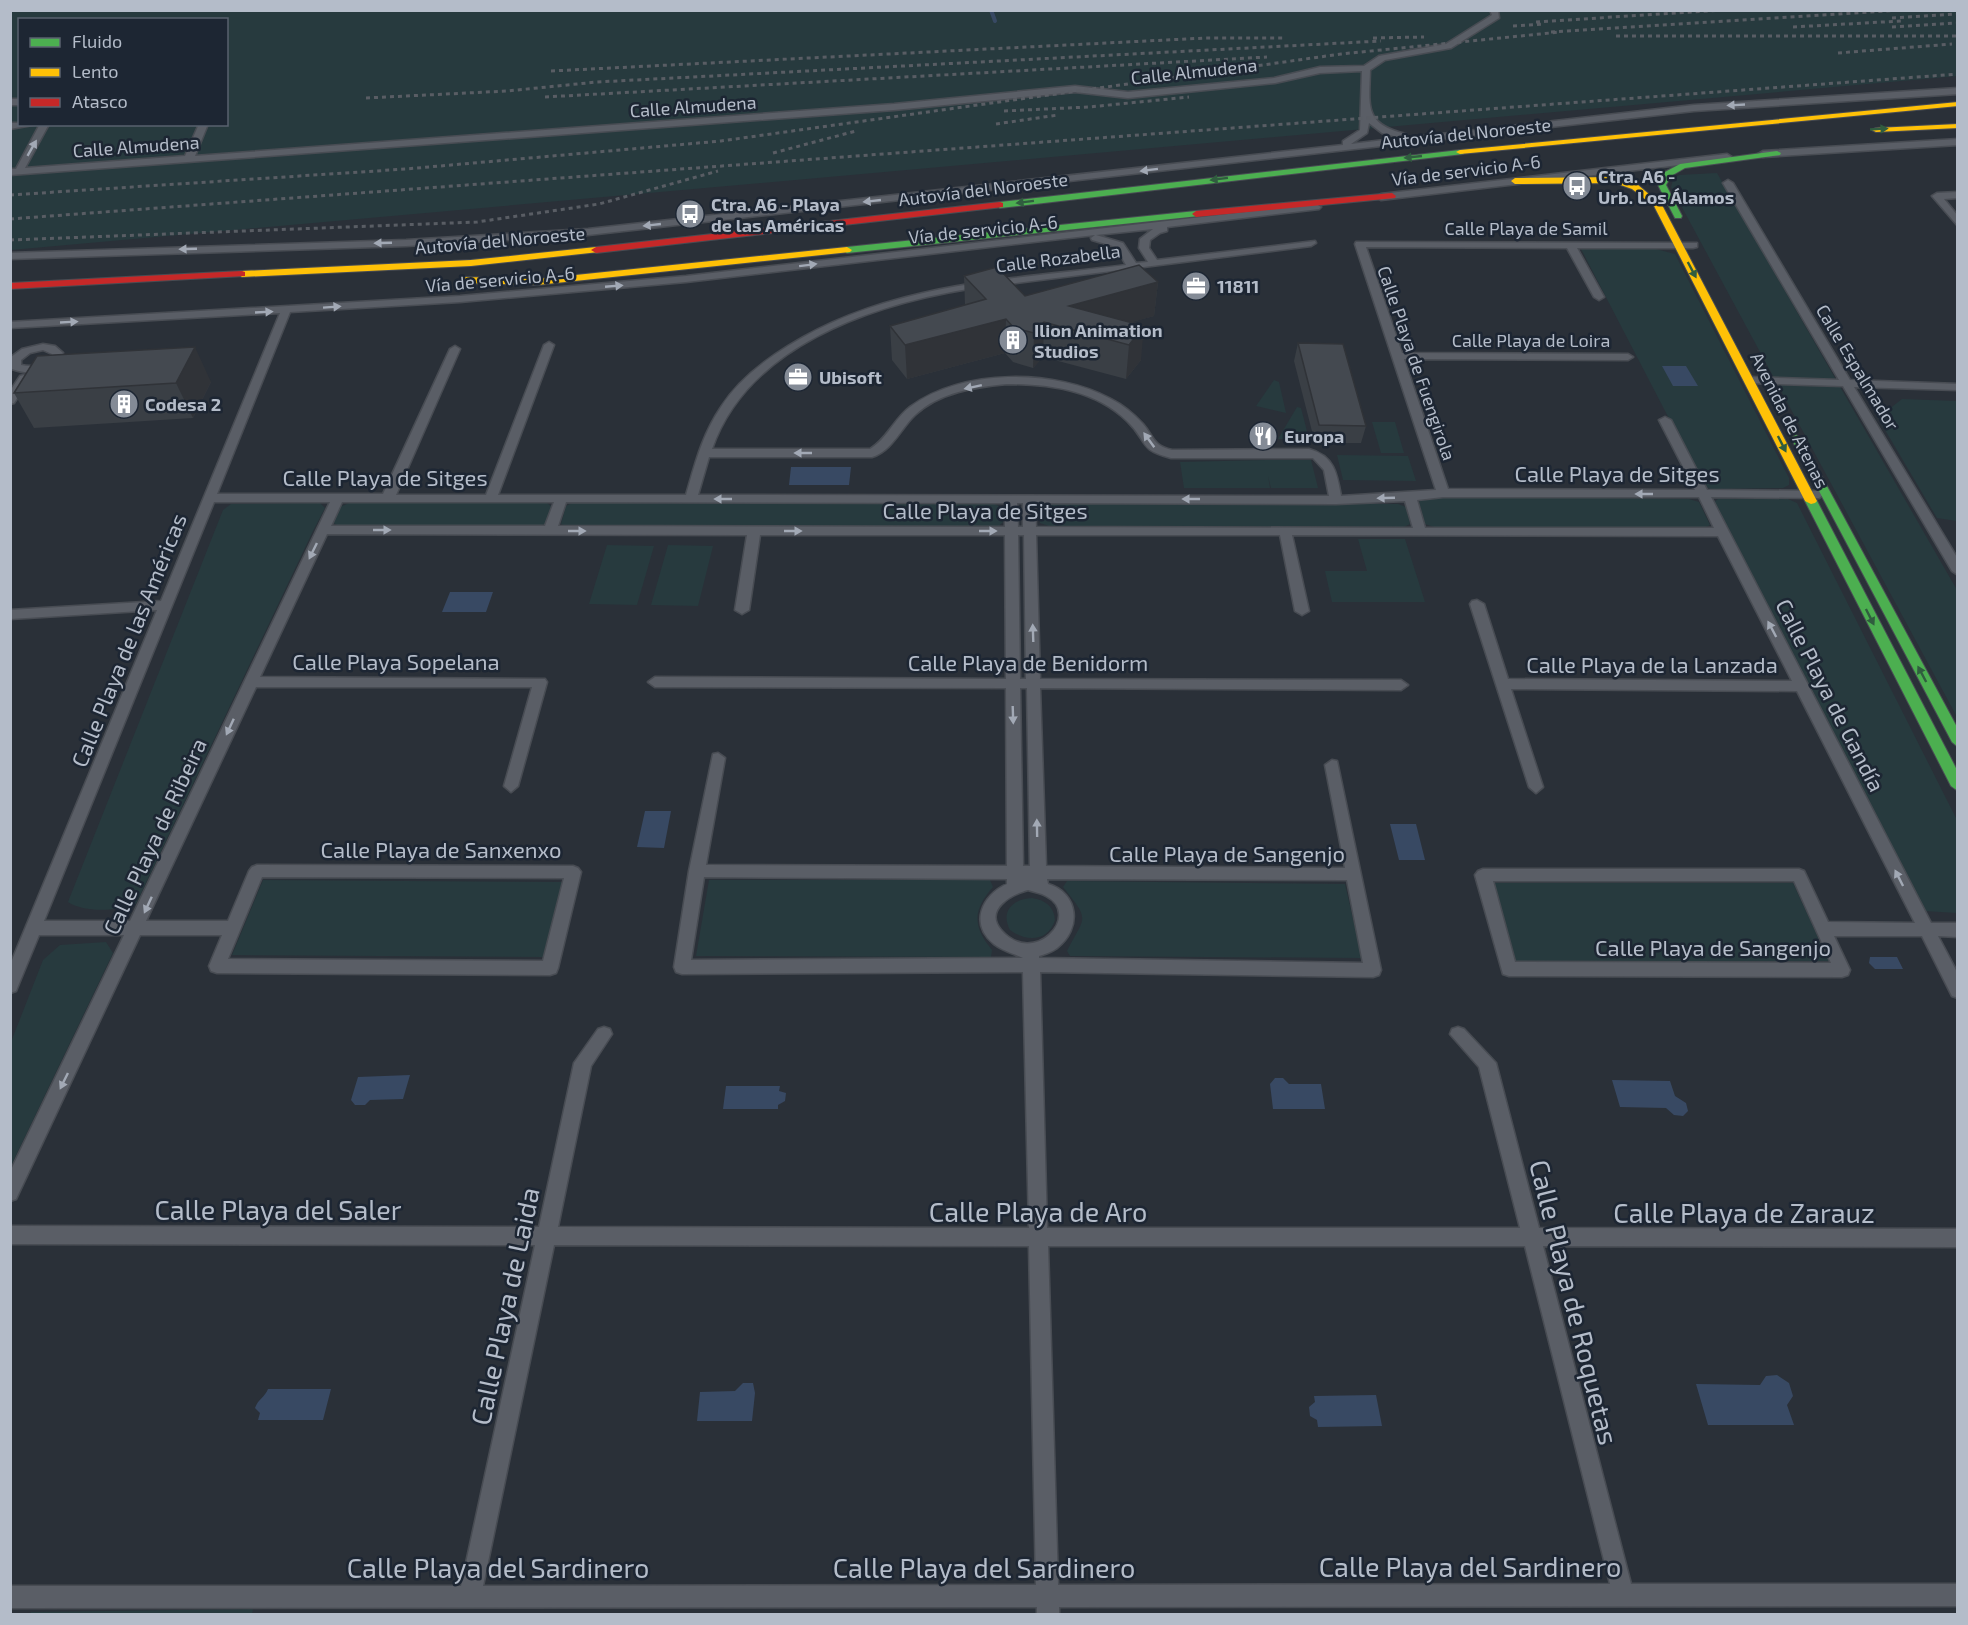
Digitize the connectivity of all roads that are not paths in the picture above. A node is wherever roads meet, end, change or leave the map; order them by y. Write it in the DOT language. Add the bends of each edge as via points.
graph roads {
  1 [pos="1494,10"];
  2 [pos="1366,69"];
  3 [pos="1958,91"];
  4 [pos="1942,92"];
  5 [pos="1958,104"];
  6 [pos="1694,108"];
  7 [pos="1366,112"];
  8 [pos="44,126"];
  9 [pos="203,126"];
  10 [pos="1958,126"];
  11 [pos="1863,130"];
  12 [pos="1805,133"];
  13 [pos="1403,136"];
  14 [pos="1958,142"];
  15 [pos="1346,143"];
  16 [pos="1471,151"];
  17 [pos="1777,153"];
  18 [pos="189,158"];
  19 [pos="1249,159"];
  20 [pos="1540,159"];
  21 [pos="14,171"];
  22 [pos="1515,181"];
  23 [pos="1728,183"];
  24 [pos="1958,195"];
  25 [pos="1392,196"];
  26 [pos="1206,199"];
  27 [pos="1297,210"];
  28 [pos="860,222"];
  29 [pos="1958,223"];
  30 [pos="1311,243"];
  31 [pos="1359,244"];
  32 [pos="1570,244"];
  33 [pos="1678,244"];
  34 [pos="1693,245"];
  35 [pos="940,250"];
  36 [pos="10,256"];
  37 [pos="1154,262"];
  38 [pos="1132,267"];
  39 [pos="10,276"];
  40 [pos="10,286"];
  41 [pos="1599,297"];
  42 [pos="1727,308"];
  43 [pos="286,310"];
  44 [pos="10,325"];
  45 [pos="549,345"];
  46 [pos="455,349"];
  47 [pos="1397,356"];
  48 [pos="1628,357"];
  49 [pos="29,370"];
  50 [pos="1750,380"];
  51 [pos="1848,383"];
  52 [pos="1958,387"];
  53 [pos="10,401"];
  54 [pos="1665,420"];
  55 [pos="1792,430"];
  56 [pos="703,453"];
  57 [pos="1443,493"];
  58 [pos="1702,494"];
  59 [pos="1807,494"];
  60 [pos="1825,494"];
  61 [pos="1410,497"];
  62 [pos="209,498"];
  63 [pos="338,498"];
  64 [pos="388,498"];
  65 [pos="491,498"];
  66 [pos="561,499"];
  67 [pos="691,499"];
  68 [pos="1011,499"];
  69 [pos="1029,499"];
  70 [pos="1336,500"];
  71 [pos="323,530"];
  72 [pos="550,531"];
  73 [pos="754,531"];
  74 [pos="1012,531"];
  75 [pos="1030,531"];
  76 [pos="1285,531"];
  77 [pos="1420,531"];
  78 [pos="1721,532"];
  79 [pos="1958,571"];
  80 [pos="1477,604"];
  81 [pos="164,605"];
  82 [pos="742,610"];
  83 [pos="1302,611"];
  84 [pos="10,615"];
  85 [pos="250,682"];
  86 [pos="655,682"];
  87 [pos="1012,683"];
  88 [pos="1035,683"];
  89 [pos="1503,684"];
  90 [pos="1401,685"];
  91 [pos="1802,686"];
  92 [pos="1926,725"];
  93 [pos="1953,727"];
  94 [pos="1958,742"];
  95 [pos="718,758"];
  96 [pos="1332,765"];
  97 [pos="511,786"];
  98 [pos="1958,786"];
  99 [pos="1536,787"];
  100 [pos="697,871"];
  101 [pos="1354,874"];
  102 [pos="1016,880"];
  103 [pos="1039,880"];
  104 [pos="138,927"];
  105 [pos="34,928"];
  106 [pos="233,928"];
  107 [pos="1824,929"];
  108 [pos="1926,930"];
  109 [pos="1958,930"];
  110 [pos="1031,958"];
  111 [pos="10,986"];
  112 [pos="1958,991"];
  113 [pos="604,1034"];
  114 [pos="1458,1034"];
  115 [pos="10,1193"];
  116 [pos="10,1235"];
  117 [pos="546,1236"];
  118 [pos="1038,1238"];
  119 [pos="1958,1238"];
  120 [pos="1530,1239"];
  121 [pos="1623,1594"];
  122 [pos="1958,1595"];
  123 [pos="470,1596"];
  124 [pos="10,1597"];
  125 [pos="1047,1605"];
  1 -- 2 [label="street" via="1496,16 1448,46 1382,58"];
  2 -- 7 [label="street"];
  2 -- 18 [label="street, Calle Almudena" via="1332,68 1275,80 1128,95 1075,89 894,107"];
  3 -- 4 [label="street, Vía de servicio A-6"];
  4 -- 6 [label="street, Vía de servicio A-6, one-way"];
  4 -- 16 [label="main road" via="1532,137"];
  5 -- 16 [label="main road, Autovía del Noroeste"];
  6 -- 13 [label="street" via="1632,110"];
  6 -- 19 [label="street, Vía de servicio A-6"];
  7 -- 13 [label="street" via="1373,125"];
  7 -- 15 [label="street" via="1364,131"];
  21 -- 8 [label="street, one-way"];
  9 -- 18 [label="street"];
  11 -- 10 [label="main road, one-way"];
  12 -- 20 [label="main road, Autovía del Noroeste"];
  13 -- 15 [label="street"];
  14 -- 17 [label="street, Vía de servicio A-6"];
  15 -- 19 [label="street"];
  16 -- 28 [label="main road, Autovía del Noroeste, one-way"];
  17 -- 22 [label="street, Vía de servicio A-6"];
  17 -- 34 [label="main road" via="1683,166 1668,174 1662,185"];
  18 -- 21 [label="street, Calle Almudena"];
  19 -- 36 [label="street, Vía de servicio A-6, one-way" via="588,232 406,243"];
  22 -- 25 [label="street, Vía de servicio A-6"];
  22 -- 33 [label="main road, Avenida de Atenas" via="1597,178 1626,182 1658,205"];
  23 -- 51 [label="street, Calle Espalmador"];
  24 -- 29 [label="street" via="1937,196"];
  25 -- 26 [label="main road, Autovía del Noroeste" via="595,277 537,282 458,280 608,267"];
  25 -- 27 [label="street, Vía de servicio A-6"];
  27 -- 35 [label="street, Vía de servicio A-6"];
  27 -- 37 [label="street" via="1157,230 1145,239 1144,248"];
  28 -- 39 [label="main road" via="790,222 478,253"];
  28 -- 40 [label="main road, Autovía del Noroeste" via="471,262"];
  30 -- 37 [label="street, Calle Rozabella"];
  31 -- 32 [label="street, Calle Playa de Samil"];
  31 -- 47 [label="street, Calle Playa de Fuengirola"];
  32 -- 33 [label="street, Calle Playa de Samil"];
  32 -- 41 [label="street"];
  33 -- 34 [label="street, Calle Playa de Samil"];
  33 -- 50 [label="main road, Avenida de Atenas, one-way"];
  34 -- 42 [label="main road"];
  35 -- 38 [label="street" via="1093,237 1113,241 1128,252"];
  43 -- 35 [label="street, Vía de servicio A-6, one-way" via="686,279"];
  37 -- 38 [label="street, Calle Rozabella"];
  38 -- 56 [label="street, Calle Rozabella" via="951,289 832,326 774,359 735,396 716,423"];
  44 -- 43 [label="street, Vía de servicio A-6, one-way"];
  43 -- 62 [label="street, Calle Playa de las Américas"];
  45 -- 65 [label="street"];
  46 -- 64 [label="street"];
  47 -- 48 [label="street, Calle Playa de Loira"];
  47 -- 57 [label="street, Calle Playa de Fuengirola"];
  49 -- 53 [label="street"];
  50 -- 51 [label="street"];
  50 -- 59 [label="main road, Avenida de Atenas, one-way"];
  51 -- 52 [label="street"];
  51 -- 79 [label="street, Calle Espalmador"];
  54 -- 58 [label="street, Calle Playa de Gandía"];
  55 -- 60 [label="main road, Avenida de Atenas"];
  56 -- 67 [label="street, Calle Rozabella"];
  70 -- 56 [label="street, one-way" via="1328,461 1320,455 1171,454 1154,448 1126,413 1101,398 1044,382 978,385 941,394 915,409 897,426 884,447 872,453"];
  58 -- 57 [label="street, Calle Playa de Sitges, one-way"];
  57 -- 61 [label="street, Calle Playa de Sitges"];
  58 -- 59 [label="street, Calle Playa de Sitges"];
  58 -- 78 [label="street, Calle Playa de Gandía"];
  59 -- 60 [label="street, Calle Playa de Sitges"];
  59 -- 92 [label="main road, Avenida de Atenas, one-way"];
  93 -- 60 [label="main road, Avenida de Atenas, one-way"];
  61 -- 70 [label="street, Calle Playa de Sitges, one-way"];
  61 -- 77 [label="street"];
  62 -- 63 [label="street, Calle Playa de Sitges"];
  62 -- 81 [label="street, Calle Playa de las Américas"];
  63 -- 64 [label="street, Calle Playa de Sitges"];
  63 -- 71 [label="street, Calle Playa de Ribeira"];
  64 -- 65 [label="street, Calle Playa de Sitges"];
  65 -- 66 [label="street, Calle Playa de Sitges"];
  66 -- 67 [label="street, Calle Playa de Sitges"];
  66 -- 72 [label="street"];
  68 -- 67 [label="street, Calle Playa de Sitges, one-way"];
  68 -- 69 [label="street, Calle Playa de Sitges"];
  68 -- 74 [label="street"];
  70 -- 69 [label="street, Calle Playa de Sitges, one-way"];
  69 -- 75 [label="street"];
  71 -- 72 [label="street, Calle Playa de Sitges, one-way"];
  71 -- 85 [label="street, Calle Playa de Ribeira, one-way"];
  72 -- 73 [label="street, Calle Playa de Sitges, one-way"];
  73 -- 74 [label="street, Calle Playa de Sitges, one-way"];
  73 -- 82 [label="street"];
  74 -- 75 [label="street, Calle Playa de Sitges"];
  74 -- 87 [label="street"];
  75 -- 76 [label="street, Calle Playa de Sitges"];
  88 -- 75 [label="street, one-way"];
  76 -- 77 [label="street, Calle Playa de Sitges"];
  76 -- 83 [label="street"];
  77 -- 78 [label="street, Calle Playa de Sitges"];
  91 -- 78 [label="street, Calle Playa de Gandía, one-way"];
  80 -- 89 [label="street"];
  81 -- 84 [label="street"];
  81 -- 105 [label="street, Calle Playa de las Américas"];
  85 -- 97 [label="street, Calle Playa Sopelana" via="540,682"];
  85 -- 104 [label="street, Calle Playa de Ribeira, one-way"];
  86 -- 87 [label="street, Calle Playa de Benidorm"];
  87 -- 88 [label="street, Calle Playa de Benidorm"];
  87 -- 102 [label="street, one-way"];
  88 -- 90 [label="street, Calle Playa de Benidorm"];
  103 -- 88 [label="street, one-way"];
  89 -- 91 [label="street, Calle Playa de la Lanzada"];
  89 -- 99 [label="street"];
  108 -- 91 [label="street, Calle Playa de Gandía, one-way"];
  92 -- 93 [label="street"];
  92 -- 98 [label="main road, Avenida de Atenas"];
  93 -- 94 [label="main road, Avenida de Atenas"];
  95 -- 100 [label="street"];
  96 -- 101 [label="street"];
  100 -- 102 [label="street, Calle Playa de Sangenjo"];
  100 -- 110 [label="street, Calle Playa de Sangenjo" via="682,967"];
  101 -- 103 [label="street, Calle Playa de Sangenjo"];
  101 -- 110 [label="street, Calle Playa de Sangenjo" via="1374,970"];
  102 -- 103 [label="street, Calle Playa de Sangenjo"];
  102 -- 110 [label="street" via="995,898 988,919 998,939"];
  103 -- 110 [label="street" via="1062,899 1069,920 1058,940"];
  104 -- 105 [label="street"];
  104 -- 106 [label="street"];
  104 -- 115 [label="street, Calle Playa de Ribeira, one-way"];
  105 -- 111 [label="street, Calle Playa de las Américas"];
  106 -- 106 [label="street, Calle Playa de Sanxenxo" via="217,966 550,968 573,872 257,871"];
  107 -- 107 [label="street, Calle Playa de Sangenjo" via="1799,875 1483,875 1509,969 1842,970"];
  107 -- 108 [label="street, Calle Playa de Sangenjo"];
  108 -- 109 [label="street, Calle Playa de Sangenjo"];
  108 -- 112 [label="street, Calle Playa de Gandía"];
  110 -- 118 [label="street"];
  113 -- 117 [label="street, Calle Playa de Laida" via="583,1063"];
  114 -- 120 [label="street, Calle Playa de Roquetas" via="1487,1063"];
  116 -- 117 [label="street, Calle Playa del Saler"];
  117 -- 118 [label="street, Calle Playa de Aro"];
  117 -- 123 [label="street, Calle Playa de Laida"];
  118 -- 120 [label="street, Calle Playa de Aro"];
  118 -- 125 [label="street"];
  119 -- 120 [label="street, Calle Playa de Zarauz"];
  120 -- 121 [label="street, Calle Playa de Roquetas"];
  121 -- 122 [label="street, Calle Playa del Sardinero"];
  121 -- 125 [label="street, Calle Playa del Sardinero"];
  123 -- 124 [label="street, Calle Playa del Sardinero"];
  123 -- 125 [label="street, Calle Playa del Sardinero"];
}
